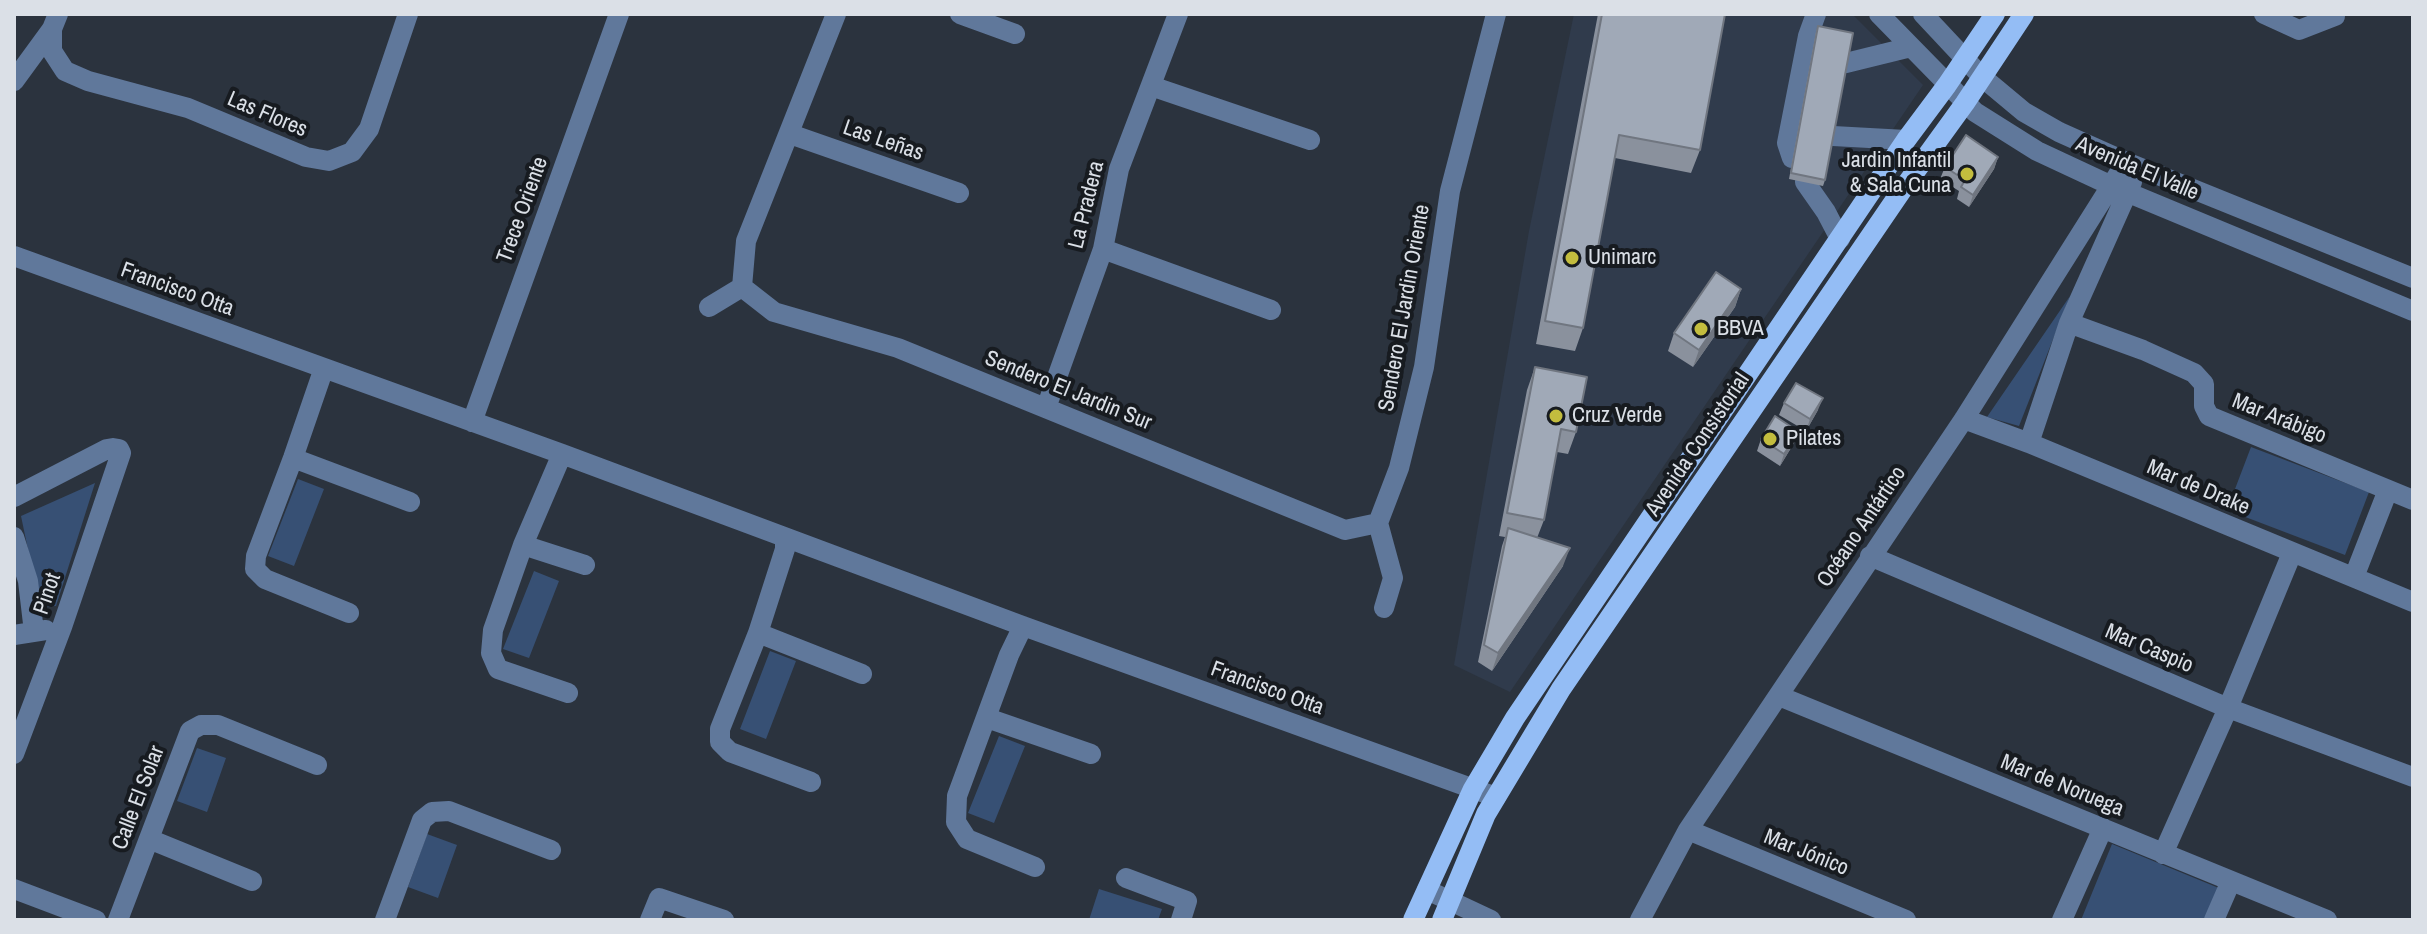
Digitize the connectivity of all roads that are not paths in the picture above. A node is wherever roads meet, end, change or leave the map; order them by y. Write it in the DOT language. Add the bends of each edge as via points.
graph roads {
  1 [pos="408,14"];
  2 [pos="619,14"];
  3 [pos="836,14"];
  4 [pos="960,14"];
  5 [pos="1178,14"];
  6 [pos="1496,14"];
  7 [pos="1816,14"];
  8 [pos="1879,14"];
  9 [pos="1923,14"];
  10 [pos="1995,14"];
  11 [pos="2024,14"];
  12 [pos="2264,14"];
  13 [pos="2335,14"];
  14 [pos="55,21"];
  15 [pos="1015,34"];
  16 [pos="1911,47"];
  17 [pos="1965,59"];
  18 [pos="1846,63"];
  19 [pos="1982,77"];
  20 [pos="14,81"];
  21 [pos="1947,85"];
  22 [pos="1151,86"];
  23 [pos="1965,103"];
  24 [pos="790,134"];
  25 [pos="1833,136"];
  26 [pos="1310,140"];
  27 [pos="1906,140"];
  28 [pos="1792,158"];
  29 [pos="2133,165"];
  30 [pos="1805,182"];
  31 [pos="2120,189"];
  32 [pos="959,193"];
  33 [pos="1840,239"];
  34 [pos="1103,249"];
  35 [pos="14,256"];
  36 [pos="2412,272"];
  37 [pos="742,287"];
  38 [pos="709,307"];
  39 [pos="2406,308"];
  40 [pos="1271,310"];
  41 [pos="2069,323"];
  42 [pos="324,368"];
  43 [pos="1046,408"];
  44 [pos="1964,419"];
  45 [pos="472,422"];
  46 [pos="2029,443"];
  47 [pos="562,454"];
  48 [pos="293,458"];
  49 [pos="2388,490"];
  50 [pos="14,497"];
  51 [pos="2413,500"];
  52 [pos="410,502"];
  53 [pos="1378,523"];
  54 [pos="14,537"];
  55 [pos="785,538"];
  56 [pos="523,545"];
  57 [pos="2292,553"];
  58 [pos="1870,556"];
  59 [pos="585,565"];
  60 [pos="2354,577"];
  61 [pos="2413,602"];
  62 [pos="1384,608"];
  63 [pos="349,613"];
  64 [pos="1023,626"];
  65 [pos="62,627"];
  66 [pos="758,633"];
  67 [pos="24,634"];
  68 [pos="862,674"];
  69 [pos="568,693"];
  70 [pos="1779,696"];
  71 [pos="2228,708"];
  72 [pos="987,718"];
  73 [pos="14,754"];
  74 [pos="1091,754"];
  75 [pos="317,765"];
  76 [pos="2413,777"];
  77 [pos="811,782"];
  78 [pos="1473,789"];
  79 [pos="1496,797"];
  80 [pos="2103,828"];
  81 [pos="1688,830"];
  82 [pos="149,839"];
  83 [pos="551,850"];
  84 [pos="2163,854"];
  85 [pos="1035,867"];
  86 [pos="1126,878"];
  87 [pos="252,881"];
  88 [pos="2231,881"];
  89 [pos="14,889"];
  90 [pos="1427,890"];
  91 [pos="1446,910"];
  92 [pos="96,920"];
  93 [pos="118,920"];
  94 [pos="385,920"];
  95 [pos="650,920"];
  96 [pos="724,920"];
  97 [pos="1181,920"];
  98 [pos="1413,920"];
  99 [pos="1491,920"];
  100 [pos="1640,920"];
  101 [pos="1906,920"];
  102 [pos="2062,920"];
  103 [pos="2214,920"];
  104 [pos="2327,920"];
  1 -- 14 [label="street, Las Flores" via="369,129 352,152 329,161 306,157 188,108 65,71 52,51"];
  2 -- 45 [label="street, Trece Oriente"];
  3 -- 24 [label="street"];
  4 -- 15 [label="street"];
  5 -- 22 [label="street, La Pradera"];
  6 -- 53 [label="street, Sendero El Jardin Oriente" via="1450,191 1424,367 1399,468"];
  7 -- 28 [label="street" via="1787,143"];
  8 -- 16 [label="street, Avenida El Valle"];
  9 -- 17 [label="street, Avenida El Valle"];
  10 -- 17 [label="main road, Avenida Consistorial"];
  11 -- 19 [label="main road, Avenida Consistorial"];
  12 -- 13 [label="street" via="2299,30"];
  14 -- 20 [label="street, Las Flores"];
  16 -- 18 [label="street"];
  16 -- 21 [label="street, Avenida El Valle"];
  17 -- 19 [label="street, Avenida El Valle"];
  17 -- 21 [label="main road, Avenida Consistorial"];
  19 -- 23 [label="main road, Avenida Consistorial"];
  19 -- 29 [label="street, Avenida El Valle" via="2024,112"];
  21 -- 23 [label="street, Avenida El Valle"];
  21 -- 27 [label="main road, Avenida Consistorial"];
  22 -- 26 [label="street"];
  22 -- 34 [label="street, La Pradera" via="1119,169"];
  23 -- 31 [label="street, Avenida El Valle" via="2037,151"];
  23 -- 79 [label="main road, Avenida Consistorial" via="1602,627"];
  24 -- 32 [label="street, Las Leñas"];
  24 -- 37 [label="street" via="746,241"];
  25 -- 27 [label="street"];
  27 -- 33 [label="main road, Avenida Consistorial"];
  29 -- 31 [label="street, Océano Antártico"];
  29 -- 36 [label="street, Avenida El Valle"];
  30 -- 33 [label="street"];
  31 -- 39 [label="street, Avenida El Valle"];
  31 -- 41 [label="street, Océano Antártico"];
  31 -- 44 [label="street, Océano Antártico"];
  33 -- 78 [label="main road, Avenida Consistorial" via="1515,718"];
  34 -- 40 [label="street"];
  34 -- 43 [label="street, La Pradera"];
  35 -- 42 [label="street, Francisco Otta"];
  36 -- 39 [label="street"];
  37 -- 38 [label="street"];
  37 -- 43 [label="street, Sendero El Jardin Sur" via="774,312 898,348"];
  41 -- 46 [label="street, Océano Antártico"];
  41 -- 49 [label="street, Mar Arábigo" via="2194,373 2204,384 2209,416"];
  42 -- 45 [label="street, Francisco Otta"];
  42 -- 48 [label="street"];
  43 -- 53 [label="street, Sendero El Jardin Sur" via="1345,530"];
  44 -- 46 [label="street, Mar de Drake"];
  44 -- 58 [label="street, Océano Antártico"];
  45 -- 47 [label="street, Francisco Otta"];
  46 -- 57 [label="street, Mar de Drake"];
  47 -- 55 [label="street, Francisco Otta"];
  47 -- 56 [label="street"];
  48 -- 52 [label="street"];
  48 -- 63 [label="street" via="255,569 265,579"];
  49 -- 51 [label="street, Mar Arábigo"];
  49 -- 60 [label="street"];
  50 -- 65 [label="street, Pinot" via="107,449 119,449 121,458"];
  53 -- 62 [label="street" via="1393,578"];
  54 -- 67 [label="street, Pinot" via="28,581"];
  55 -- 64 [label="street, Francisco Otta"];
  55 -- 66 [label="street"];
  56 -- 59 [label="street"];
  56 -- 69 [label="street" via="493,630 491,653 498,669"];
  57 -- 60 [label="street, Mar de Drake"];
  57 -- 71 [label="street"];
  58 -- 70 [label="street, Océano Antártico"];
  58 -- 71 [label="street, Mar Caspio"];
  60 -- 61 [label="street, Mar de Drake"];
  64 -- 72 [label="street"];
  64 -- 78 [label="street, Francisco Otta"];
  65 -- 67 [label="street"];
  65 -- 73 [label="street, Pinot"];
  66 -- 68 [label="street"];
  66 -- 77 [label="street" via="720,729 720,742 730,752"];
  70 -- 80 [label="street, Mar de Noruega"];
  70 -- 81 [label="street, Océano Antártico"];
  71 -- 76 [label="street, Mar Caspio"];
  71 -- 84 [label="street"];
  72 -- 74 [label="street"];
  72 -- 85 [label="street" via="957,796 956,822 967,839"];
  75 -- 82 [label="street, Calle El Solar" via="218,725 201,725 190,731"];
  78 -- 79 [label="street, Francisco Otta"];
  78 -- 90 [label="main road, Avenida Consistorial"];
  79 -- 91 [label="main road, Avenida Consistorial"];
  80 -- 84 [label="street, Mar de Noruega"];
  80 -- 102 [label="street"];
  81 -- 100 [label="street, Océano Antártico"];
  81 -- 101 [label="street, Mar Jónico"];
  82 -- 87 [label="street"];
  82 -- 93 [label="street, Calle El Solar"];
  83 -- 94 [label="street" via="449,811 432,812 422,820"];
  84 -- 88 [label="street, Mar de Noruega"];
  86 -- 97 [label="street" via="1187,901"];
  88 -- 103 [label="street"];
  88 -- 104 [label="street, Mar de Noruega"];
  89 -- 92 [label="street"];
  90 -- 91 [label="street"];
  90 -- 98 [label="main road, Avenida Consistorial"];
  91 -- 99 [label="street"];
  95 -- 96 [label="street" via="659,898"];
}
